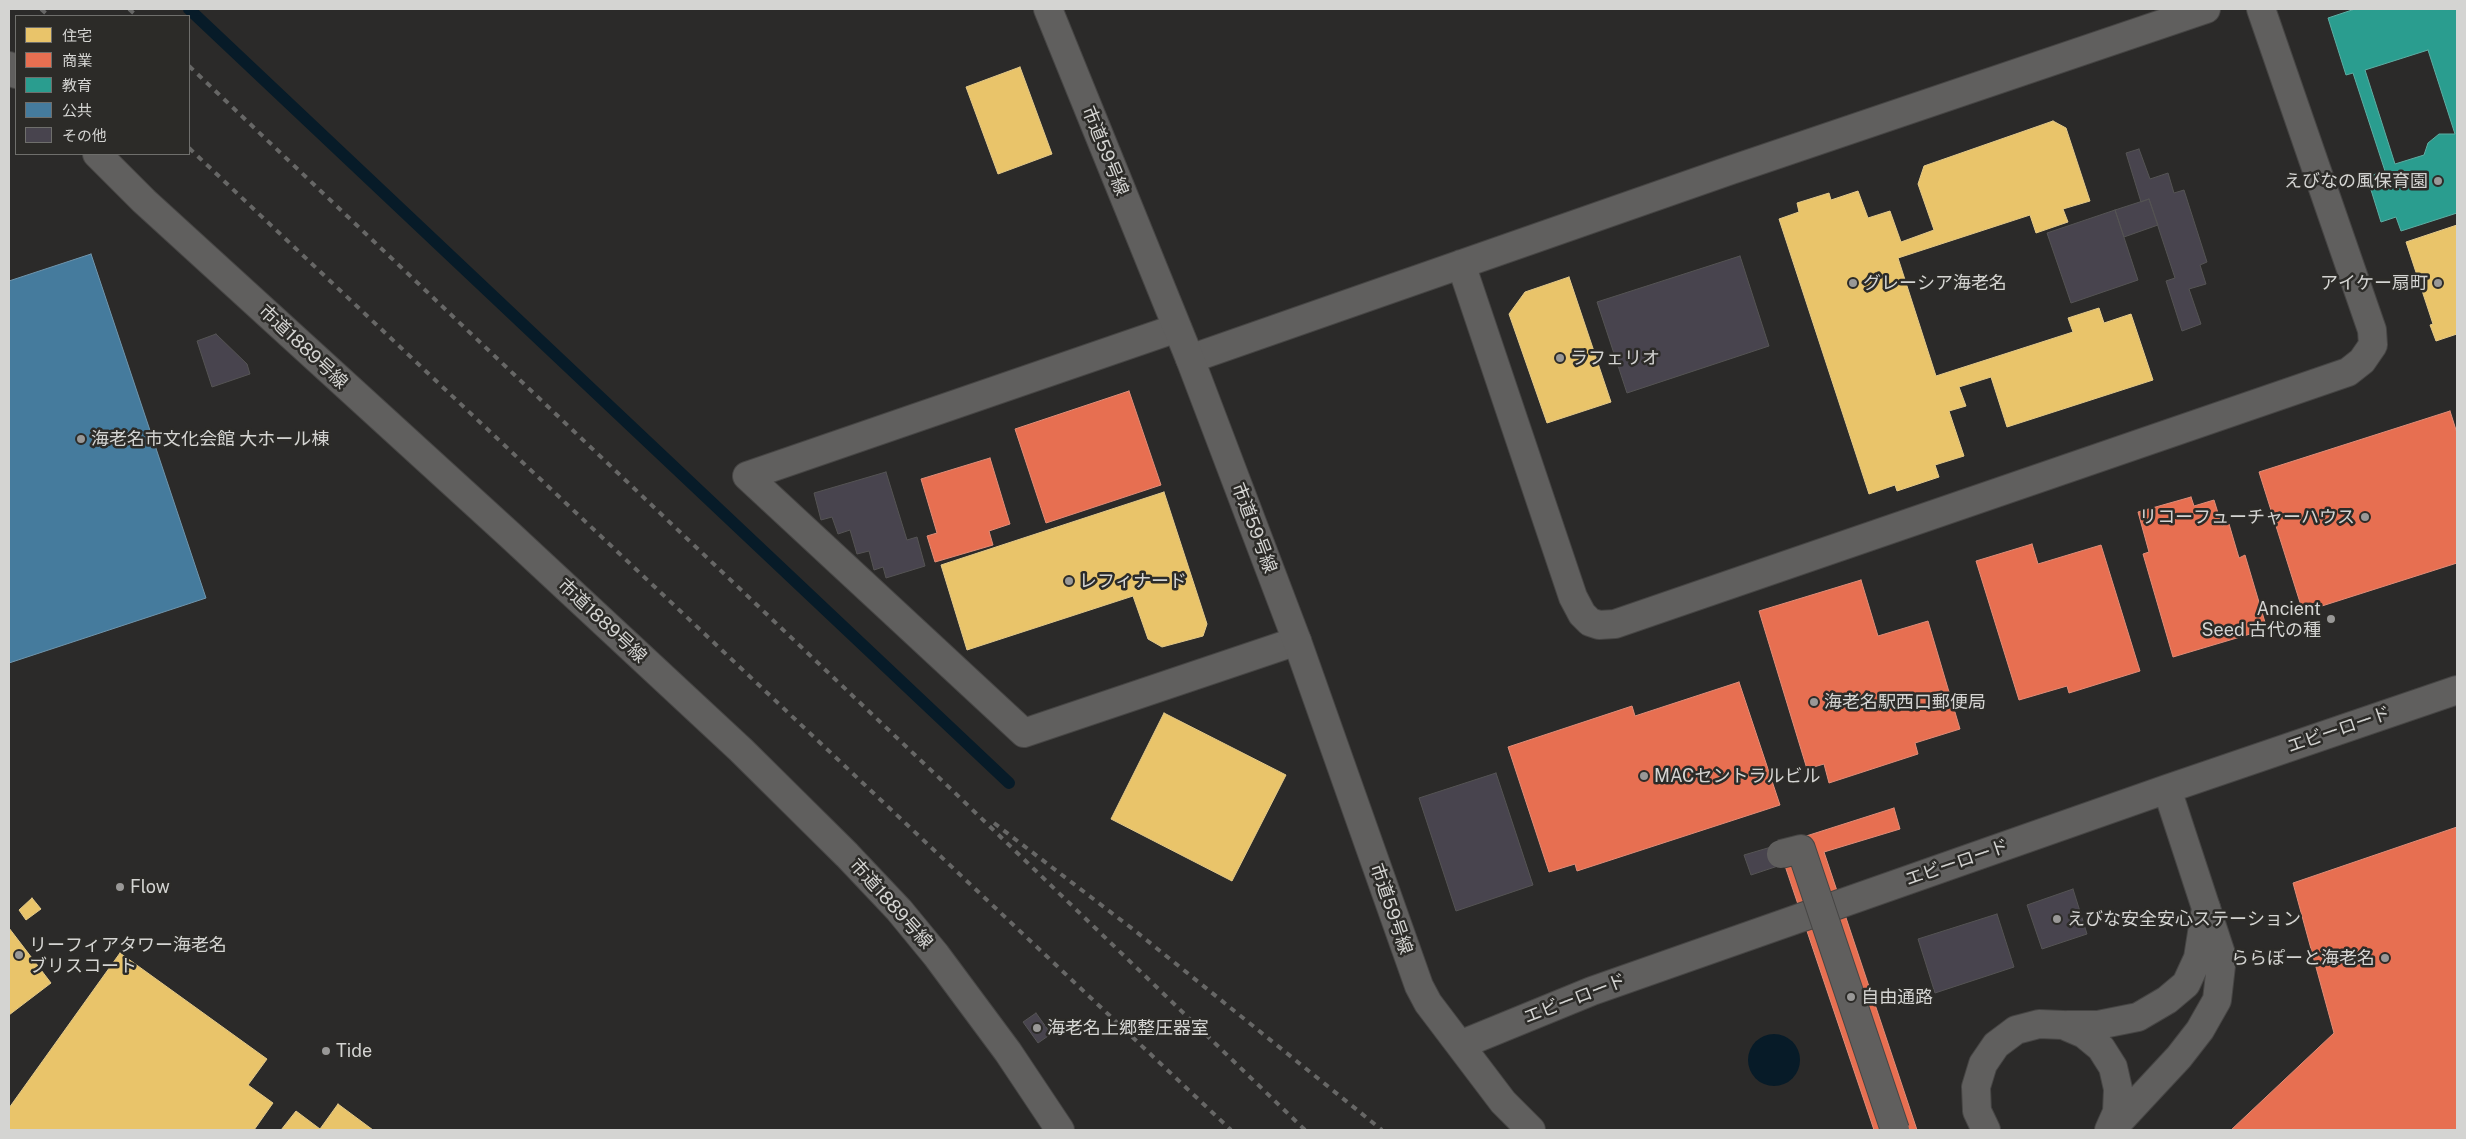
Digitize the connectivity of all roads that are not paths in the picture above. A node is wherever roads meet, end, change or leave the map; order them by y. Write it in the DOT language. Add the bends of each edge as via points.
graph roads {
  1 [pos="1048,9"];
  2 [pos="2206,9"];
  3 [pos="2261,9"];
  4 [pos="97,155"];
  5 [pos="1461,264"];
  6 [pos="1177,328"];
  7 [pos="1190,358"];
  8 [pos="1297,641"];
  9 [pos="2457,690"];
  10 [pos="2167,789"];
  11 [pos="1781,854"];
  12 [pos="2206,908"];
  13 [pos="2063,1025"];
  14 [pos="1460,1045"];
  15 [pos="1060,1130"];
  16 [pos="1531,1130"];
  17 [pos="1896,1130"];
  18 [pos="1986,1130"];
  19 [pos="2110,1130"];
  1 -- 6 [label="street, 市道59号線"];
  2 -- 5 [label="street"];
  3 -- 5 [label="street" via="2372,330 2373,345 2362,361 2348,372 1616,624 1590,622 1573,597"];
  4 -- 15 [label="street, 市道1889号線" via="512,536 741,750 847,855 936,955 1008,1052"];
  5 -- 7 [label="street"];
  6 -- 7 [label="street, 市道59号線"];
  6 -- 8 [label="street" via="747,476 1024,733"];
  7 -- 8 [label="street, 市道59号線"];
  8 -- 14 [label="street, 市道59号線" via="1415,977 1428,1003"];
  9 -- 10 [label="street, エビーロード"];
  10 -- 12 [label="street"];
  10 -- 14 [label="street, エビーロード" via="1592,991"];
  11 -- 17 [label="street, bridge" via="1801,849"];
  12 -- 13 [label="street" via="2198,958 2186,984 2167,1000 2138,1017 2098,1025"];
  12 -- 19 [label="street" via="2222,957 2217,1000 2179,1057"];
  13 -- 18 [label="street" via="2039,1024 2016,1030 1996,1045 1983,1064 1976,1087 1977,1111"];
  13 -- 19 [label="street" via="2084,1034 2101,1048 2113,1067 2118,1089 2117,1112"];
  14 -- 16 [label="street, 市道59号線" via="1503,1102"];
}
